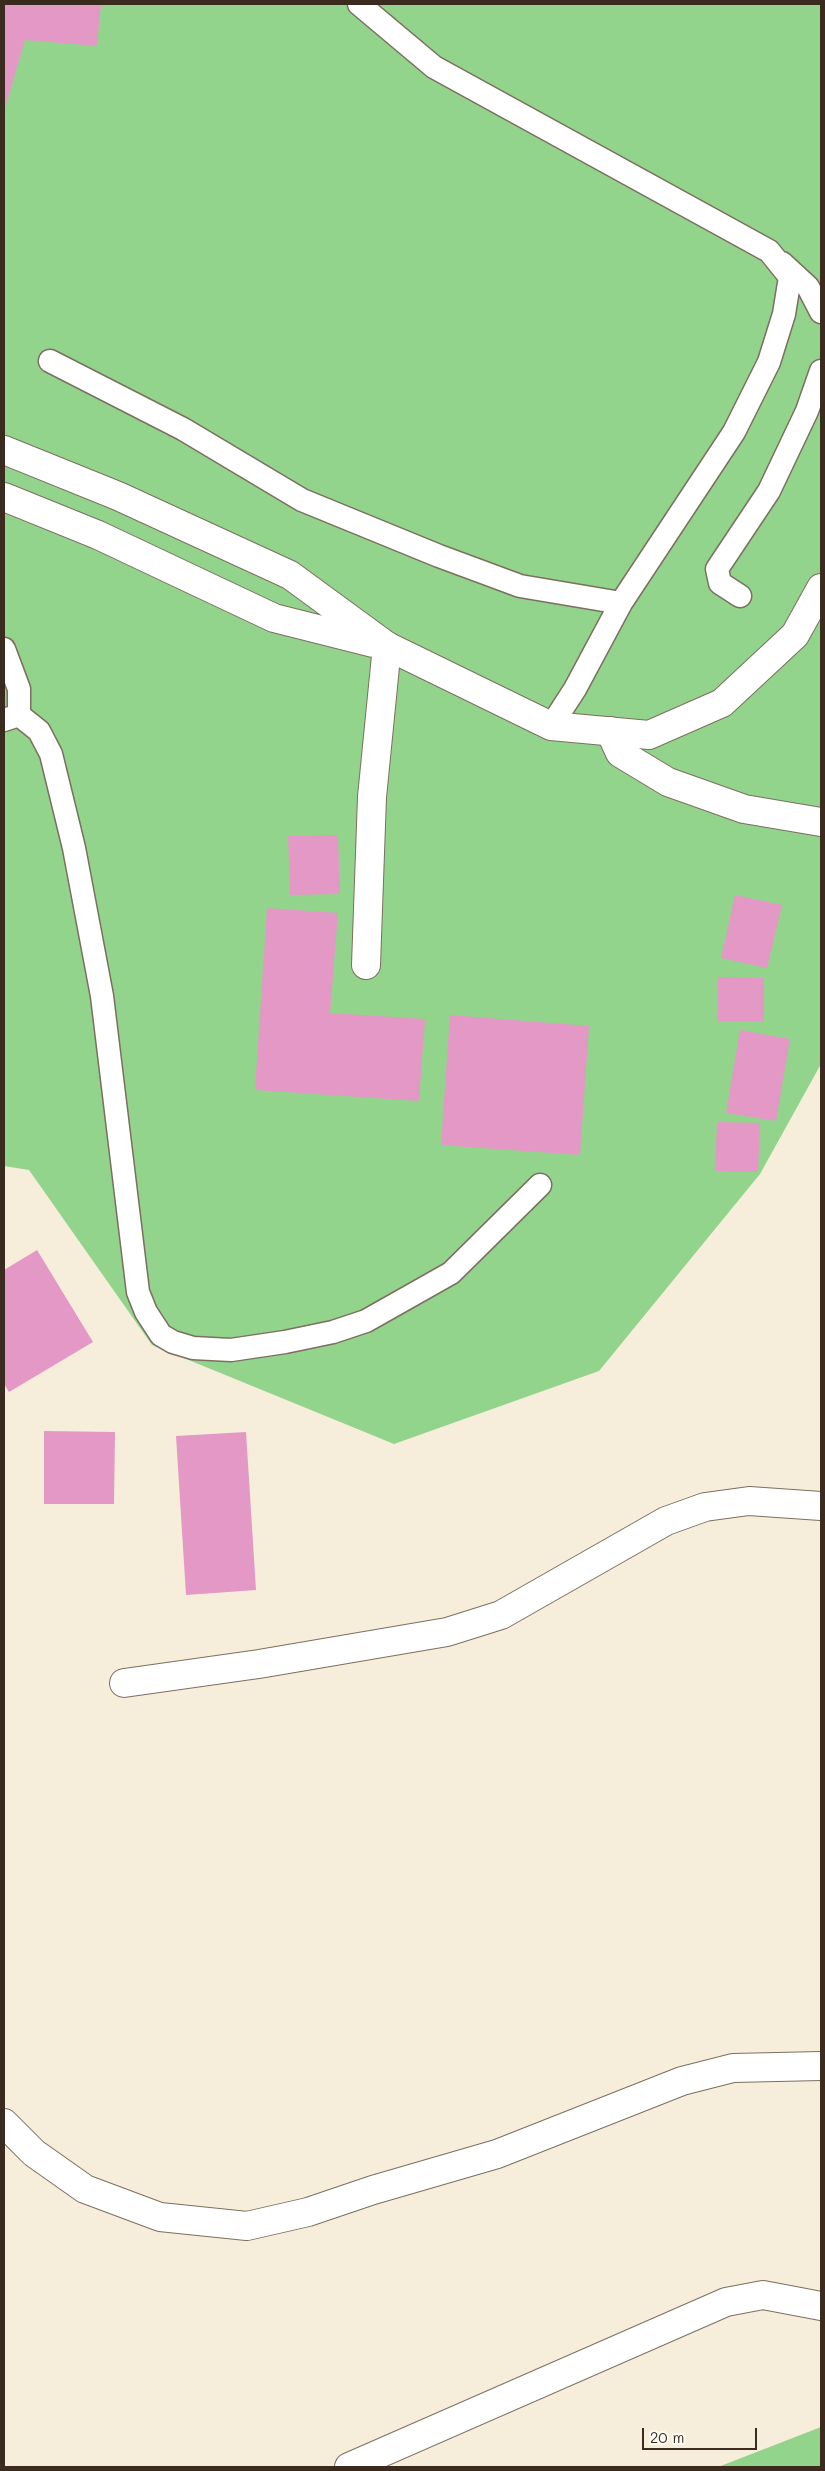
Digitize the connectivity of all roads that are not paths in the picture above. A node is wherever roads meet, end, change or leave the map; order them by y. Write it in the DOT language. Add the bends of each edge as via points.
graph roads {
  1 [pos="359,4"];
  2 [pos="769,250"];
  3 [pos="821,312"];
  4 [pos="50,360"];
  5 [pos="821,371"];
  6 [pos="4,450"];
  7 [pos="4,496"];
  8 [pos="821,588"];
  9 [pos="740,596"];
  10 [pos="621,603"];
  11 [pos="387,646"];
  12 [pos="4,649"];
  13 [pos="12,717"];
  14 [pos="551,726"];
  15 [pos="610,731"];
  16 [pos="821,822"];
  17 [pos="366,965"];
  18 [pos="540,1185"];
  19 [pos="821,1506"];
  20 [pos="124,1683"];
  21 [pos="821,2066"];
  22 [pos="4,2123"];
  23 [pos="821,2306"];
  24 [pos="349,2467"];
  1 -- 2 [label="lane" via="434,67"];
  2 -- 3 [label="lane" via="808,287"];
  2 -- 10 [label="lane" via="790,277 784,314 769,362 734,432"];
  4 -- 10 [label="lane" via="183,429 302,500 520,586"];
  5 -- 9 [label="lane" via="808,411 769,491 717,569 720,583"];
  6 -- 11 [label="street" via="118,496 290,575"];
  7 -- 11 [label="street" via="98,535 274,618"];
  8 -- 15 [label="street" via="795,635 722,703 649,735"];
  10 -- 14 [label="lane"];
  11 -- 14 [label="street"];
  11 -- 17 [label="street" via="372,797"];
  12 -- 13 [label="lane" via="19,689"];
  13 -- 18 [label="lane" via="39,731 51,754 74,848 102,996 138,1292 161,1335 193,1348 231,1350 294,1340 366,1321 451,1273"];
  14 -- 15 [label="street"];
  15 -- 16 [label="street" via="620,753 668,782 744,809"];
  19 -- 20 [label="street" via="749,1501 705,1507 666,1521 501,1615 447,1632 268,1663"];
  21 -- 22 [label="street" via="733,2068 682,2081 497,2154 308,2212 247,2226 160,2217 85,2189 34,2153"];
  23 -- 24 [label="street" via="763,2295 726,2302"];
}
